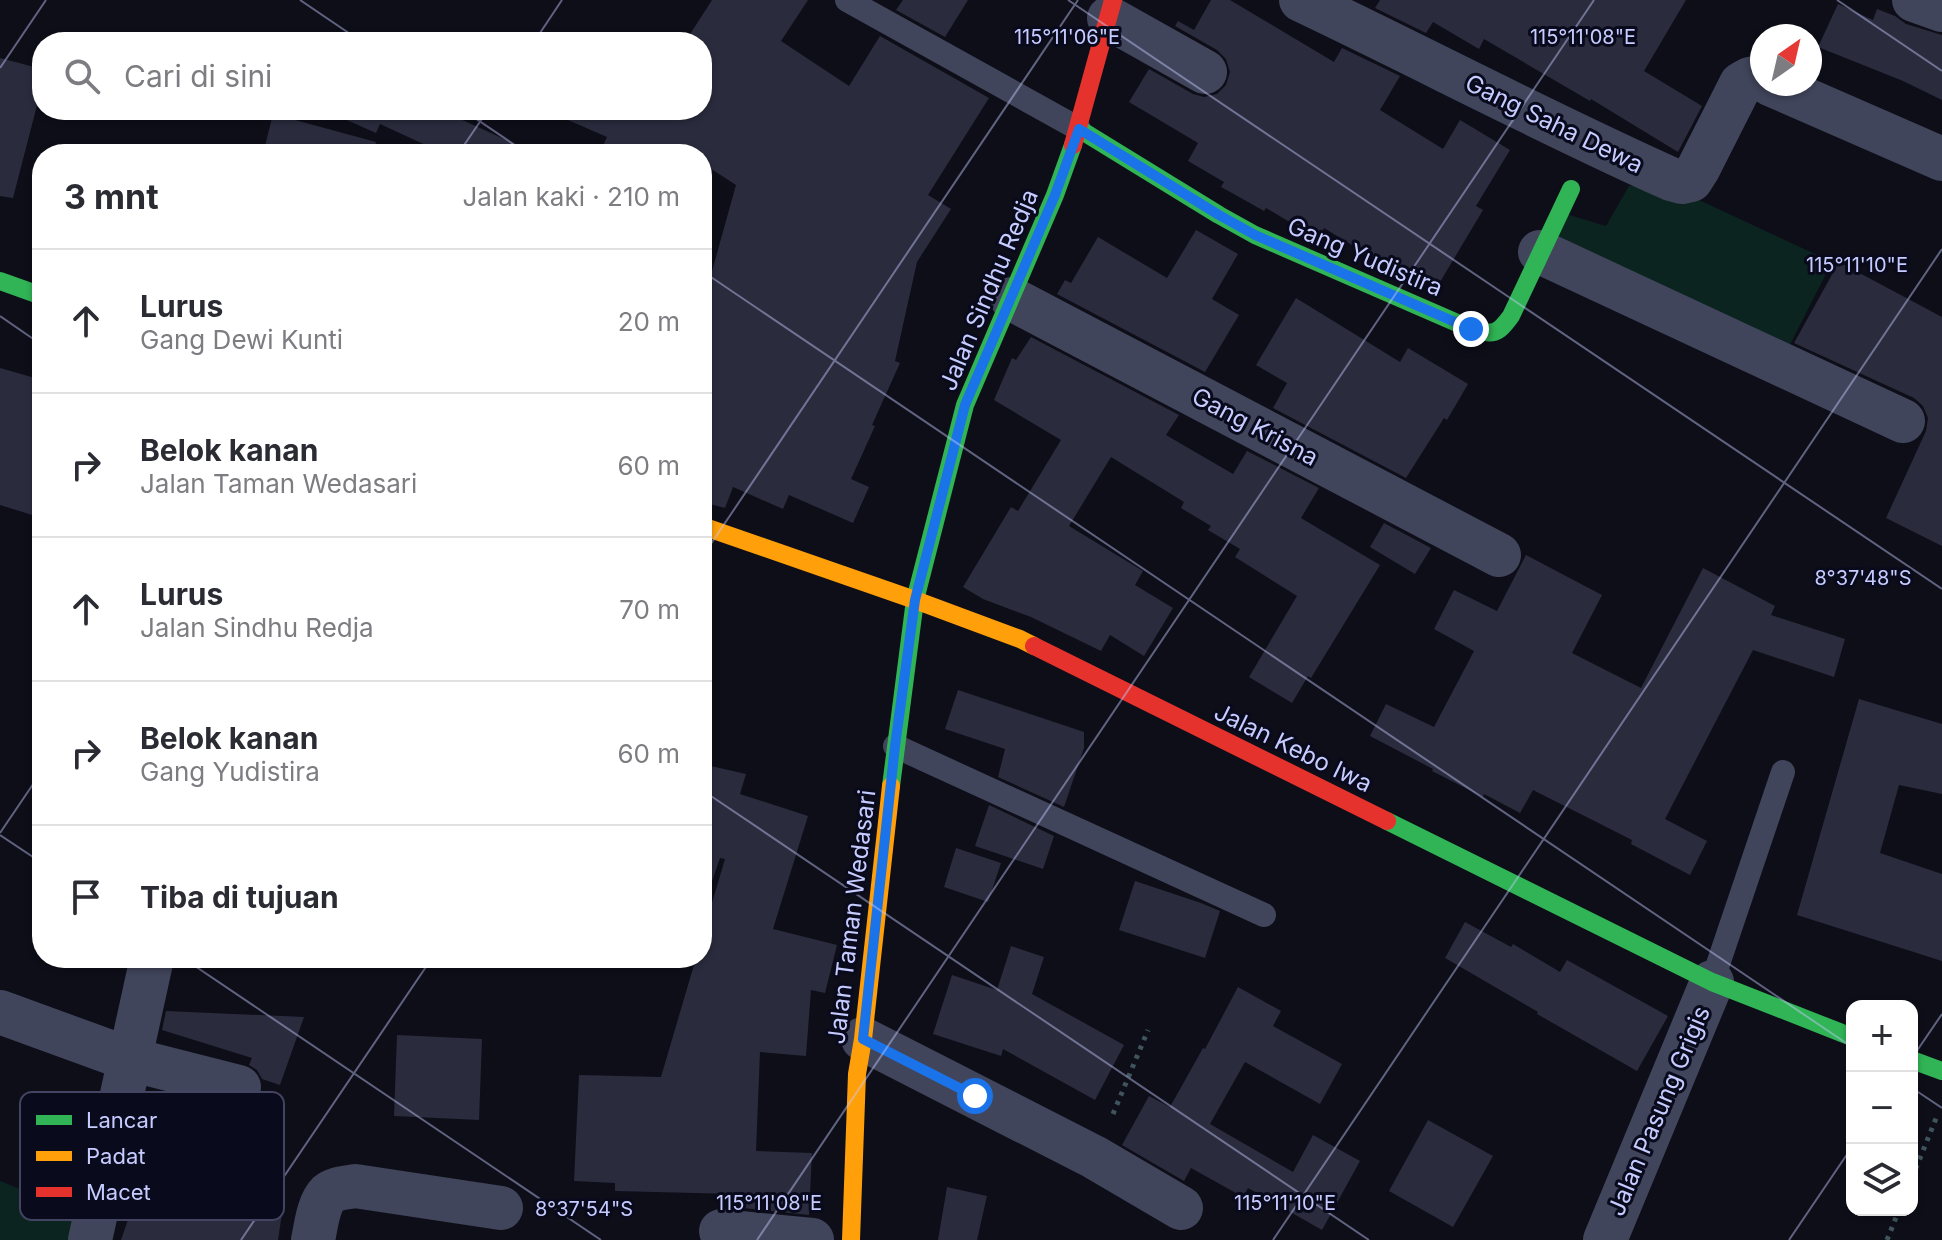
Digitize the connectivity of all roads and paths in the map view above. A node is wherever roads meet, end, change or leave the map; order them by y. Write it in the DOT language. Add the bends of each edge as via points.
graph roads {
  1 [pos="847,0"];
  2 [pos="1301,0"];
  3 [pos="1914,0"];
  4 [pos="1111,9"];
  5 [pos="1942,10"];
  6 [pos="1205,72"];
  7 [pos="1750,79"];
  8 [pos="1798,96"];
  9 [pos="1079,129"];
  10 [pos="1942,159"];
  11 [pos="1571,189"];
  12 [pos="1540,252"];
  13 [pos="0,281"];
  14 [pos="32,292"];
  15 [pos="1012,299"];
  16 [pos="1903,421"];
  17 [pos="712,529"];
  18 [pos="1499,555"];
  19 [pos="915,600"];
  20 [pos="895,746"];
  21 [pos="1783,772"];
  22 [pos="1264,915"];
  23 [pos="150,968"];
  24 [pos="1712,982"];
  25 [pos="0,1012"];
  26 [pos="1148,1030"];
  27 [pos="1846,1035"];
  28 [pos="863,1039"];
  29 [pos="129,1059"];
  30 [pos="1918,1062"];
  31 [pos="1942,1071"];
  32 [pos="239,1087"];
  33 [pos="122,1092"];
  34 [pos="1937,1115"];
  35 [pos="1094,1157"];
  36 [pos="1918,1163"];
  37 [pos="501,1208"];
  38 [pos="1181,1208"];
  39 [pos="1897,1216"];
  40 [pos="94,1220"];
  41 [pos="721,1231"];
  42 [pos="90,1240"];
  43 [pos="313,1240"];
  44 [pos="812,1240"];
  45 [pos="851,1240"];
  46 [pos="1605,1240"];
  47 [pos="1887,1240"];
  1 -- 9 [label="lane"];
  2 -- 7 [label="street, Gang Saha Dewa" via="1598,147 1682,182 1691,180 1741,84"];
  3 -- 5 [label="street"];
  4 -- 6 [label="street"];
  4 -- 9 [label="street, Jalan Sindhu Redja"];
  8 -- 10 [label="street"];
  9 -- 12 [label="street, Gang Yudistira" via="1255,235 1489,334 1500,331 1511,316"];
  9 -- 15 [label="street, Jalan Sindhu Redja"];
  11 -- 12 [label="street, Gang Yudistira"];
  12 -- 16 [label="street"];
  13 -- 14 [label="street"];
  15 -- 18 [label="street, Gang Krisna"];
  15 -- 19 [label="street, Jalan Sindhu Redja" via="965,405"];
  17 -- 19 [label="street, Jalan Kebo Iwa"];
  19 -- 20 [label="street, Jalan Taman Wedasari"];
  19 -- 24 [label="street, Jalan Kebo Iwa" via="1020,639"];
  20 -- 22 [label="lane"];
  20 -- 28 [label="street, Jalan Taman Wedasari"];
  21 -- 24 [label="lane"];
  23 -- 29 [label="street"];
  24 -- 27 [label="street, Jalan Kebo Iwa"];
  24 -- 46 [label="street, Jalan Pasung Grigis"];
  25 -- 29 [label="street"];
  26 -- 35 [label="path"];
  28 -- 35 [label="street"];
  28 -- 45 [label="street, Jalan Taman Wedasari"];
  29 -- 32 [label="street"];
  29 -- 33 [label="street"];
  30 -- 31 [label="street"];
  34 -- 36 [label="path"];
  35 -- 38 [label="street"];
  37 -- 43 [label="street" via="355,1186 329,1193"];
  39 -- 47 [label="path"];
  40 -- 42 [label="street"];
  41 -- 44 [label="street"];
}
